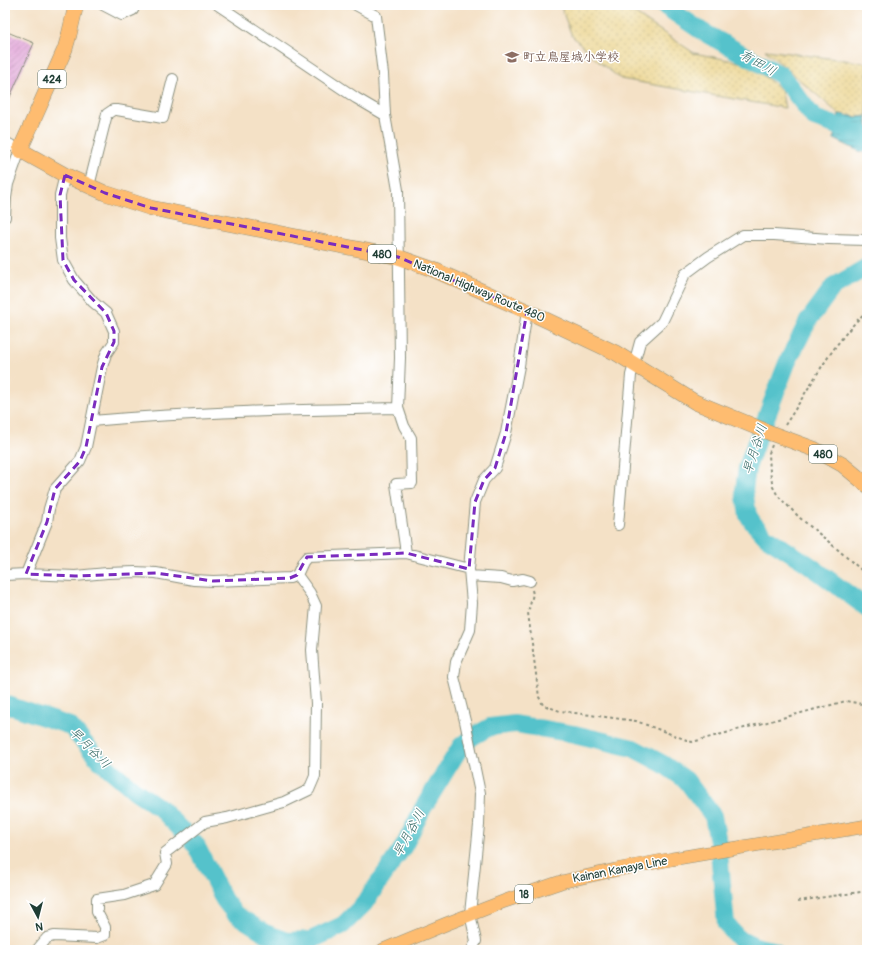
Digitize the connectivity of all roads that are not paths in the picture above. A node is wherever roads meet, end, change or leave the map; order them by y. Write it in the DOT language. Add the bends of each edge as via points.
graph roads {
  1 [pos="76,5"];
  2 [pos="104,5"];
  3 [pos="135,5"];
  4 [pos="218,5"];
  5 [pos="356,5"];
  6 [pos="173,79"];
  7 [pos="385,115"];
  8 [pos="5,142"];
  9 [pos="20,150"];
  10 [pos="65,175"];
  11 [pos="89,186"];
  12 [pos="5,217"];
  13 [pos="867,240"];
  14 [pos="398,257"];
  15 [pos="527,311"];
  16 [pos="634,364"];
  17 [pos="398,408"];
  18 [pos="91,421"];
  19 [pos="867,485"];
  20 [pos="618,525"];
  21 [pos="406,553"];
  22 [pos="470,572"];
  23 [pos="26,574"];
  24 [pos="5,575"];
  25 [pos="297,575"];
  26 [pos="530,581"];
  27 [pos="867,826"];
  28 [pos="470,914"];
  29 [pos="37,950"];
  30 [pos="383,950"];
  31 [pos="472,950"];
  1 -- 9 [label="highway, 424" via="65,49"];
  2 -- 3 [label="street" via="122,15 133,10"];
  4 -- 7 [label="street"];
  5 -- 7 [label="street" via="376,16"];
  6 -- 11 [label="street" via="163,118 117,110 107,114"];
  7 -- 14 [label="street" via="398,190"];
  8 -- 9 [label="street"];
  9 -- 10 [label="highway, National Highway Route 480 / 480"];
  9 -- 12 [label="street" via="8,184"];
  10 -- 11 [label="highway, National Highway Route 480 / 480"];
  10 -- 18 [label="street" via="60,195 63,260 74,280 92,302 106,313 114,331 114,342 106,354 102,367"];
  11 -- 14 [label="highway, National Highway Route 480 / 480" via="151,208"];
  13 -- 16 [label="street" via="743,235 708,256 686,274 662,322 640,342"];
  14 -- 15 [label="highway, National Highway Route 480 / 480" via="432,269"];
  14 -- 17 [label="street"];
  15 -- 16 [label="highway, National Highway Route 480 / 480"];
  15 -- 22 [label="street" via="506,433 495,468 484,480 475,502"];
  16 -- 19 [label="highway, National Highway Route 480 / 480" via="695,402 814,449 843,465"];
  16 -- 20 [label="street"];
  17 -- 18 [label="street" via="257,411"];
  17 -- 21 [label="street" via="411,438 412,483 396,484"];
  18 -- 23 [label="street" via="86,447 80,461 55,489 47,522"];
  21 -- 22 [label="street"];
  21 -- 25 [label="street" via="307,557"];
  22 -- 26 [label="street" via="512,581"];
  22 -- 28 [label="street" via="470,630 456,662 454,677 480,793"];
  23 -- 24 [label="street"];
  23 -- 25 [label="street" via="75,576 135,572 213,581 290,578"];
  25 -- 29 [label="street" via="316,606 312,650 316,703 316,776 309,790 284,802 205,822 165,853 167,864 154,885 124,895 97,899 97,912 105,927 105,934 97,938 54,936 47,938"];
  27 -- 28 [label="main road, Kainan Kanaya Line / 18" via="615,870 561,882"];
  28 -- 30 [label="main road, Kainan Kanaya Line / 18"];
  28 -- 31 [label="street" via="476,941"];
}
